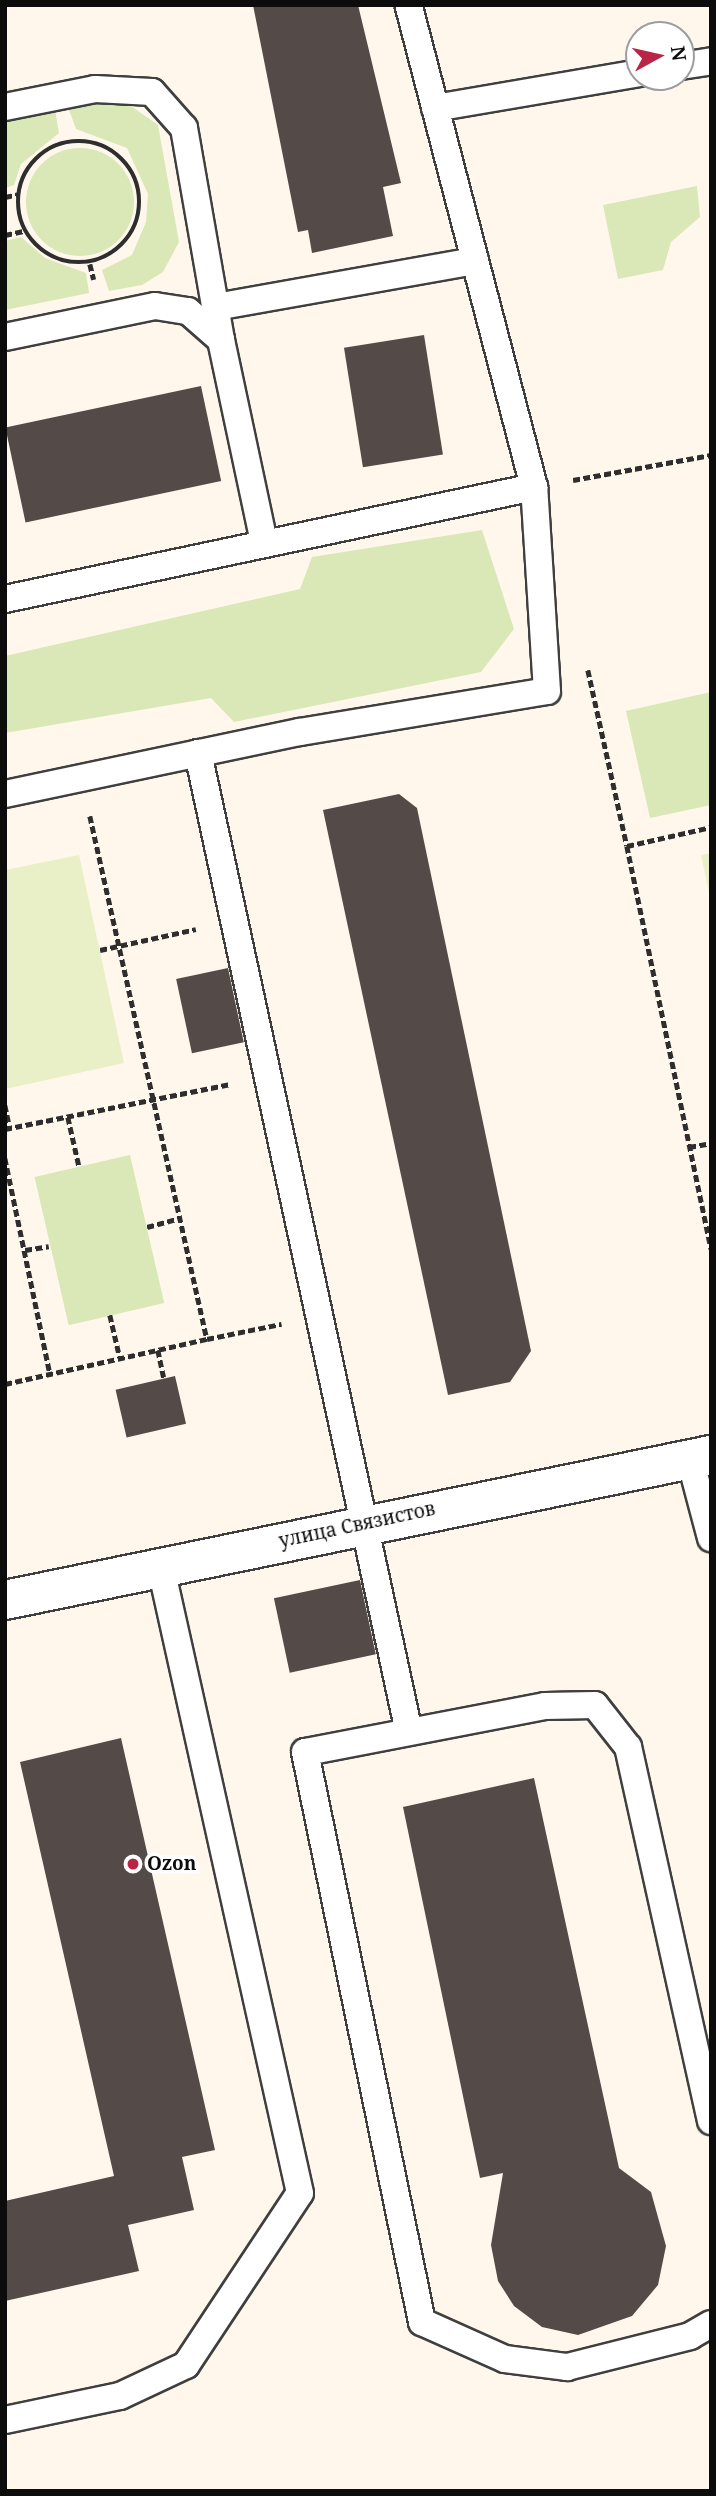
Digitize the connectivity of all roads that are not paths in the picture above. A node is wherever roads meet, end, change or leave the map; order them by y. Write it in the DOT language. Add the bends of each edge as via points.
graph roads {
  1 [pos="408,5"];
  2 [pos="625,75"];
  3 [pos="5,107"];
  4 [pos="435,108"];
  5 [pos="475,261"];
  6 [pos="216,307"];
  7 [pos="5,337"];
  8 [pos="221,340"];
  9 [pos="534,487"];
  10 [pos="264,543"];
  11 [pos="5,599"];
  12 [pos="198,753"];
  13 [pos="5,794"];
  14 [pos="700,1457"];
  15 [pos="364,1522"];
  16 [pos="711,1538"];
  17 [pos="161,1568"];
  18 [pos="5,1600"];
  19 [pos="409,1732"];
  20 [pos="711,2120"];
  21 [pos="711,2324"];
  22 [pos="5,2420"];
  1 -- 4 [label="lane"];
  2 -- 4 [label="lane"];
  3 -- 6 [label="lane" via="96,89 152,92 184,128"];
  4 -- 5 [label="lane"];
  5 -- 6 [label="lane"];
  5 -- 9 [label="lane"];
  6 -- 8 [label="lane"];
  7 -- 8 [label="lane" via="155,306 188,311"];
  8 -- 10 [label="lane"];
  9 -- 10 [label="lane"];
  9 -- 12 [label="lane" via="547,691"];
  10 -- 11 [label="lane"];
  12 -- 13 [label="lane"];
  12 -- 15 [label="lane"];
  14 -- 15 [label="street, улица Связистов"];
  14 -- 16 [label="lane"];
  15 -- 17 [label="street, улица Связистов"];
  15 -- 19 [label="lane"];
  17 -- 18 [label="street, улица Связистов"];
  17 -- 22 [label="lane" via="300,2193 186,2365 120,2396"];
  19 -- 20 [label="lane" via="545,1706 595,1705 628,1747"];
  19 -- 21 [label="lane" via="305,1752 422,2322 505,2359 567,2367 690,2336"];
}
